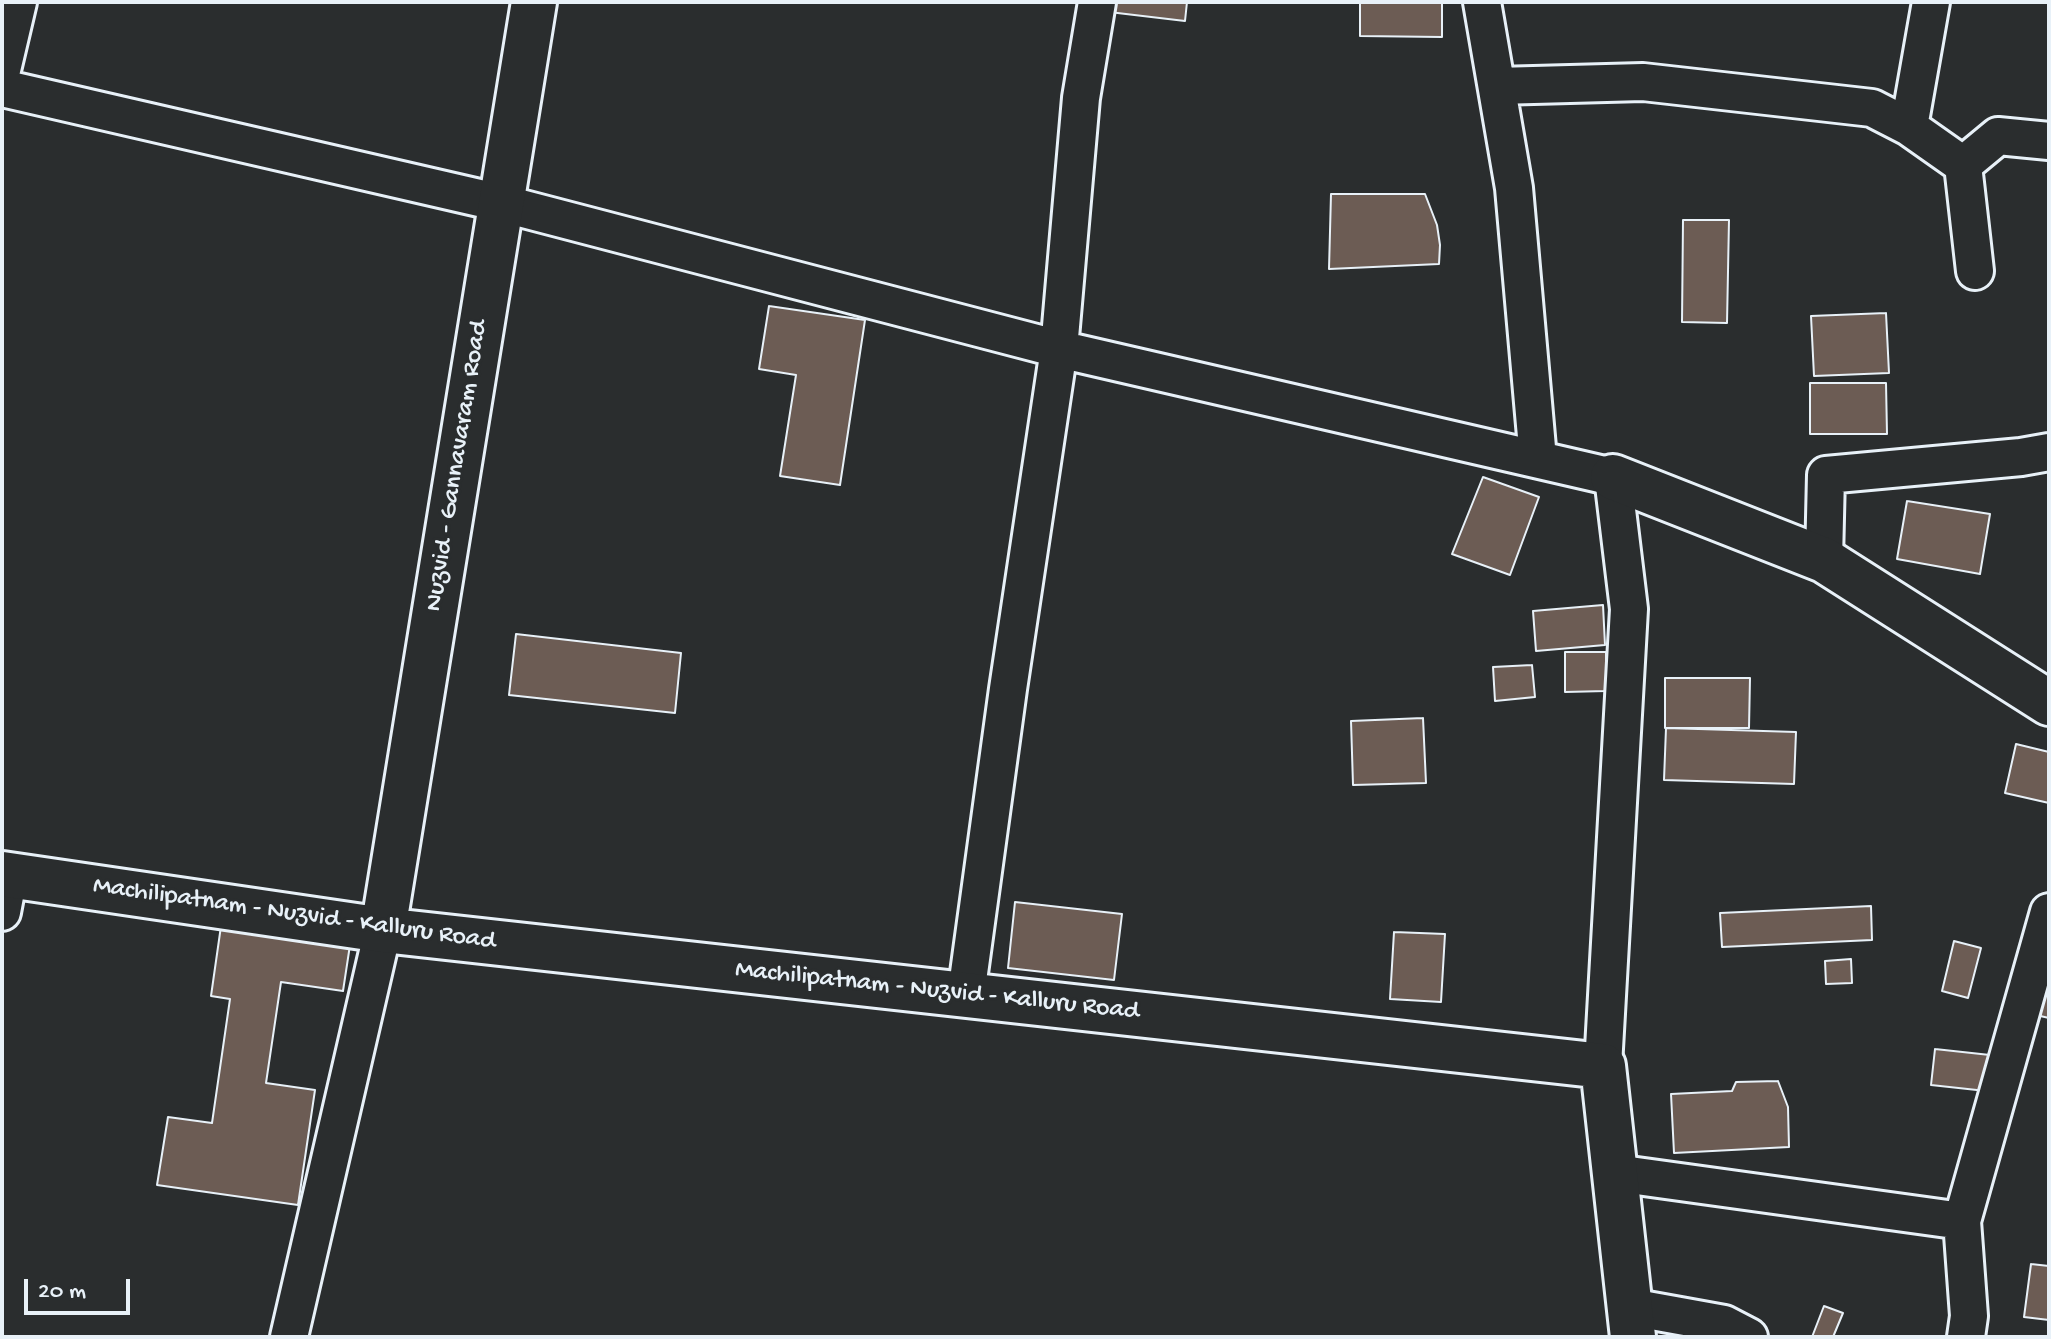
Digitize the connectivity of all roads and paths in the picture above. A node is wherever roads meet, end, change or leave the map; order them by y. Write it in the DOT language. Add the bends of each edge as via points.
graph roads {
  1 [pos="18,2"];
  2 [pos="534,2"];
  3 [pos="1097,2"];
  4 [pos="1482,2"];
  5 [pos="1931,2"];
  6 [pos="2,70"];
  7 [pos="1497,86"];
  8 [pos="2,88"];
  9 [pos="1909,127"];
  10 [pos="2049,141"];
  11 [pos="1963,165"];
  12 [pos="501,203"];
  13 [pos="1975,271"];
  14 [pos="1059,349"];
  15 [pos="2049,452"];
  16 [pos="1538,459"];
  17 [pos="1613,477"];
  18 [pos="1824,560"];
  19 [pos="2049,703"];
  20 [pos="4,887"];
  21 [pos="2049,912"];
  22 [pos="383,930"];
  23 [pos="966,995"];
  24 [pos="1603,1066"];
  25 [pos="1615,1173"];
  26 [pos="1962,1221"];
  27 [pos="1631,1322"];
  28 [pos="289,1337"];
  29 [pos="1749,1337"];
  30 [pos="1966,1337"];
  1 -- 6 [label="street"];
  2 -- 12 [label="main road, Nuzvid - Gannavaram Road"];
  3 -- 14 [label="street" via="1081,98"];
  4 -- 7 [label="street"];
  5 -- 9 [label="street"];
  7 -- 9 [label="street" via="1643,82 1872,108"];
  7 -- 16 [label="street" via="1514,188"];
  8 -- 12 [label="street"];
  9 -- 11 [label="street"];
  10 -- 11 [label="street" via="1998,136"];
  11 -- 13 [label="street"];
  12 -- 14 [label="street"];
  12 -- 22 [label="main road, Nuzvid - Gannavaram Road"];
  14 -- 16 [label="street"];
  14 -- 23 [label="street"];
  15 -- 18 [label="street" via="1826,475"];
  16 -- 17 [label="street"];
  17 -- 18 [label="main road"];
  17 -- 24 [label="street" via="1629,609"];
  18 -- 19 [label="main road"];
  20 -- 22 [label="main road, Machilipatnam - Nuzvid - Kalluru Road"];
  21 -- 26 [label="street"];
  22 -- 23 [label="main road, Machilipatnam - Nuzvid - Kalluru Road"];
  22 -- 28 [label="street"];
  23 -- 24 [label="main road, Machilipatnam - Nuzvid - Kalluru Road"];
  24 -- 25 [label="main road"];
  25 -- 26 [label="street"];
  25 -- 27 [label="main road"];
  26 -- 30 [label="street"];
  27 -- 29 [label="street" via="1724,1324"];
}
